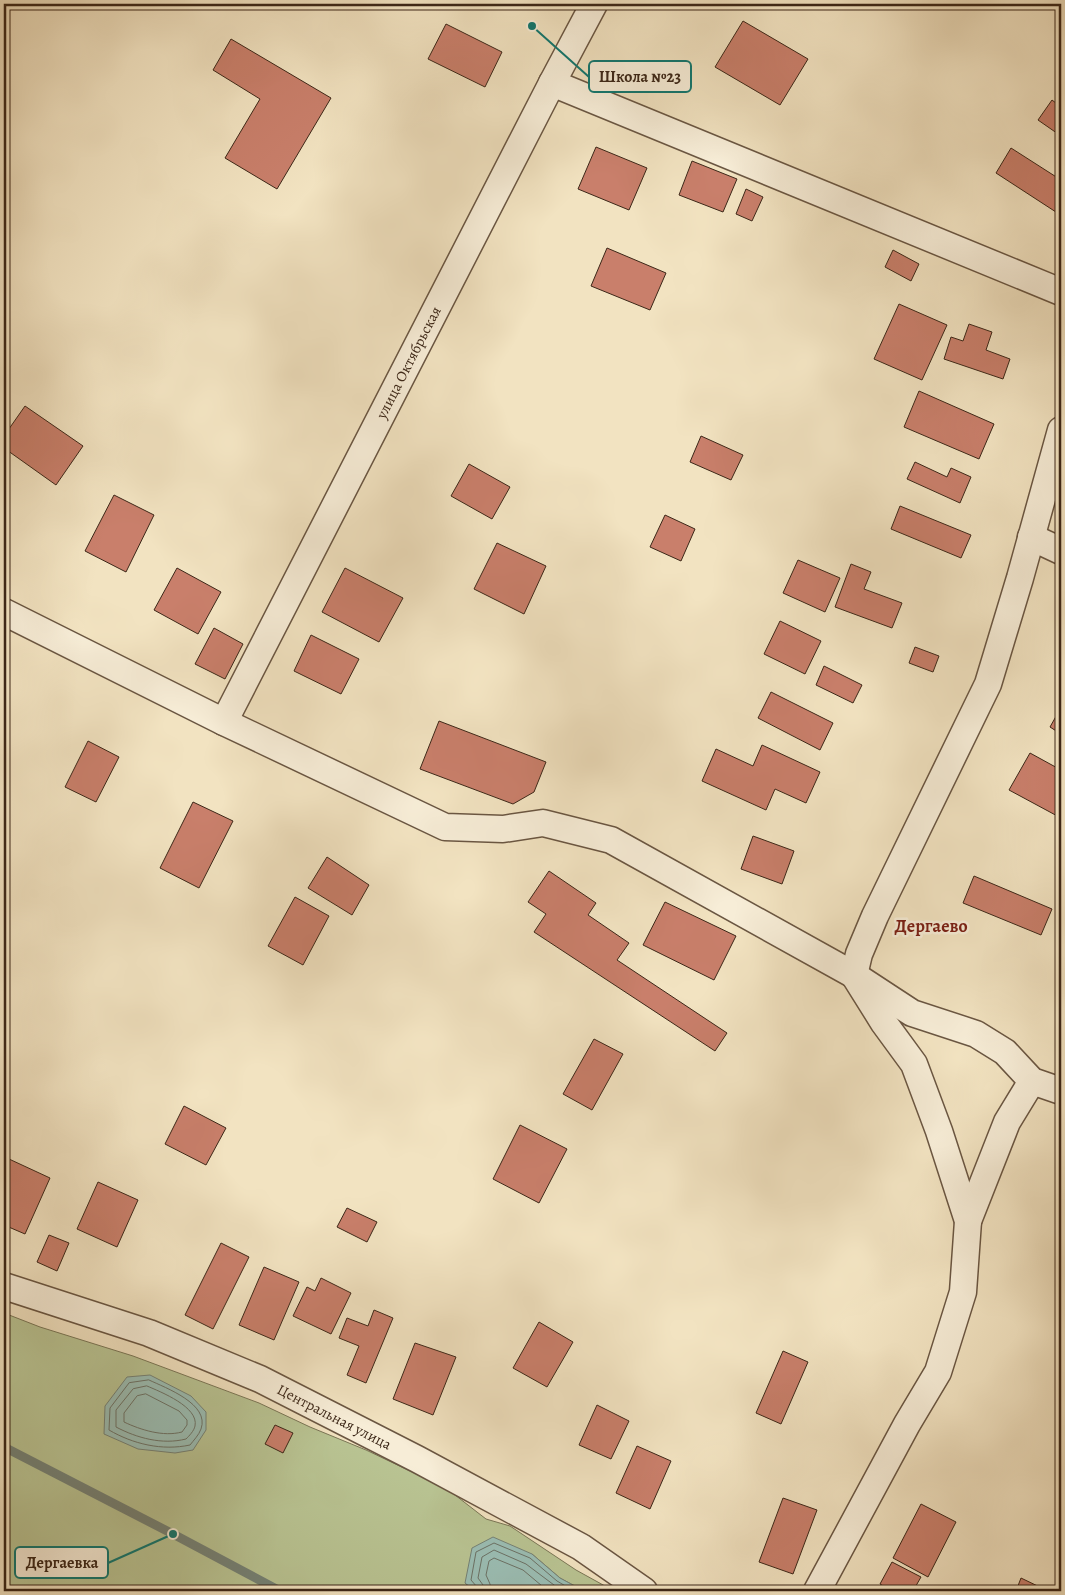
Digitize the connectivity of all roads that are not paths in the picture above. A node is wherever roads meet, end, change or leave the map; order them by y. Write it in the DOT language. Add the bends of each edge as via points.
graph roads {
  1 [pos="594,4"];
  2 [pos="552,83"];
  3 [pos="1061,292"];
  4 [pos="1061,430"];
  5 [pos="1031,537"];
  6 [pos="1061,551"];
  7 [pos="4,612"];
  8 [pos="224,722"];
  9 [pos="854,975"];
  10 [pos="1032,1081"];
  11 [pos="1061,1091"];
  12 [pos="968,1221"];
  13 [pos="4,1286"];
  14 [pos="644,1591"];
  15 [pos="817,1591"];
  1 -- 2 [label="street, улица Октябрьская"];
  2 -- 3 [label="street"];
  2 -- 8 [label="street, улица Октябрьская"];
  4 -- 5 [label="street"];
  5 -- 6 [label="street"];
  5 -- 9 [label="street" via="988,684 875,916"];
  7 -- 8 [label="street"];
  8 -- 9 [label="street" via="445,827 503,829 544,823 611,840"];
  9 -- 10 [label="street" via="912,1013 976,1034 1005,1052"];
  9 -- 12 [label="street" via="914,1064"];
  10 -- 11 [label="street"];
  10 -- 12 [label="street" via="1007,1122"];
  12 -- 15 [label="street" via="963,1292 938,1372"];
  13 -- 14 [label="street, Центральная улица" via="149,1333 260,1379 581,1547"];
}
